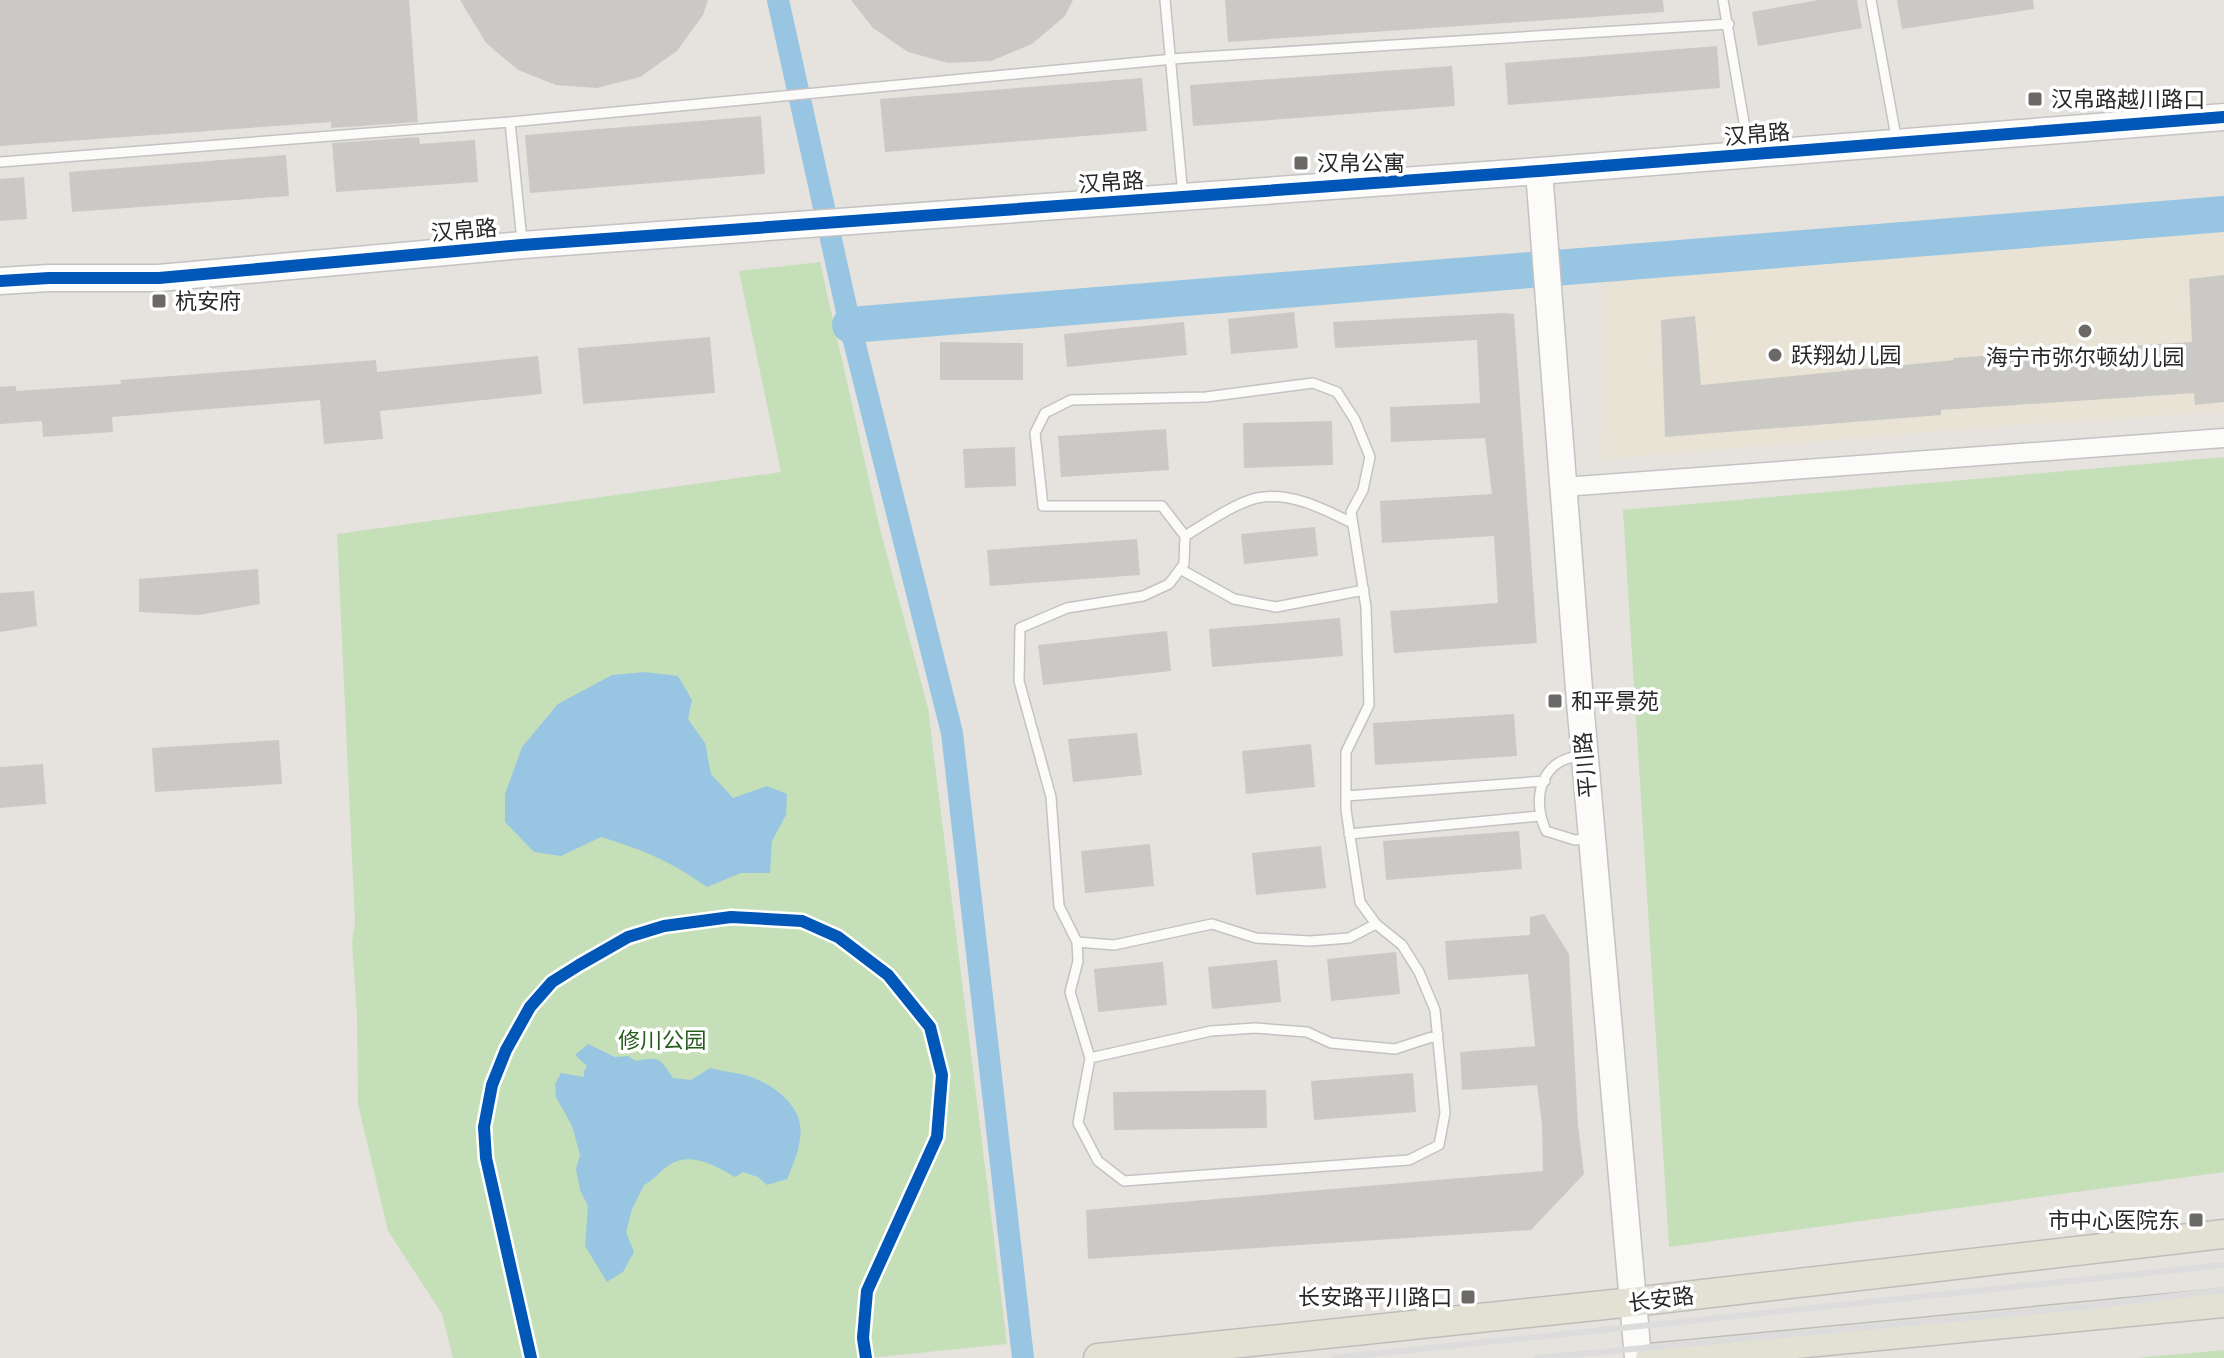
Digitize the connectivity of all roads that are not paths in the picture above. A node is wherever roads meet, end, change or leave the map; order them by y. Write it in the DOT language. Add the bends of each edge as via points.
graph roads {
  1 [pos="1165,0"];
  2 [pos="1723,0"];
  3 [pos="1871,0"];
  4 [pos="1729,24"];
  5 [pos="1170,59"];
  6 [pos="2224,117"];
  7 [pos="510,122"];
  8 [pos="1897,142"];
  9 [pos="1750,154"];
  10 [pos="0,162"];
  11 [pos="1540,182"];
  12 [pos="1183,197"];
  13 [pos="522,245"];
  14 [pos="0,281"];
  15 [pos="2224,438"];
  16 [pos="1563,487"];
  17 [pos="1352,523"];
  18 [pos="1185,536"];
  19 [pos="1180,569"];
  20 [pos="1364,590"];
  21 [pos="1584,756"];
  22 [pos="1545,781"];
  23 [pos="1346,796"];
  24 [pos="1539,816"];
  25 [pos="1349,834"];
  26 [pos="1592,839"];
  27 [pos="1376,924"];
  28 [pos="1077,942"];
  29 [pos="1438,1035"];
  30 [pos="1090,1058"];
  31 [pos="2224,1234"];
  32 [pos="1633,1302"];
  33 [pos="2224,1303"];
  34 [pos="1098,1358"];
  35 [pos="1638,1358"];
  36 [pos="1650,1358"];
  1 -- 5 [label="lane"];
  2 -- 4 [label="lane"];
  3 -- 8 [label="lane"];
  4 -- 5 [label="lane"];
  4 -- 9 [label="lane"];
  5 -- 7 [label="lane"];
  5 -- 12 [label="lane"];
  6 -- 8 [label="street, 汉帛路"];
  7 -- 10 [label="lane"];
  7 -- 13 [label="lane"];
  8 -- 9 [label="street, 汉帛路"];
  9 -- 11 [label="street, 汉帛路"];
  11 -- 12 [label="street, 汉帛路"];
  11 -- 16 [label="street, 平川路"];
  12 -- 13 [label="street, 汉帛路"];
  13 -- 14 [label="street, 汉帛路" via="159,278"];
  15 -- 16 [label="street"];
  16 -- 21 [label="street, 平川路"];
  17 -- 18 [label="lane" via="1294,499 1257,498"];
  17 -- 18 [label="lane" via="1370,457 1337,392 1313,383 1206,397 1071,400 1045,413 1035,433 1043,506 1162,506"];
  17 -- 20 [label="lane"];
  18 -- 19 [label="lane"];
  19 -- 20 [label="lane" via="1234,599 1276,607"];
  19 -- 28 [label="lane" via="1169,584 1143,596 1067,608 1020,628 1019,681 1051,797 1059,906"];
  20 -- 23 [label="lane" via="1369,705 1346,752"];
  21 -- 22 [label="lane" via="1569,757 1549,769"];
  21 -- 26 [label="street, 平川路"];
  22 -- 23 [label="lane"];
  22 -- 24 [label="lane"];
  23 -- 25 [label="lane"];
  24 -- 25 [label="lane"];
  24 -- 26 [label="lane" via="1546,831"];
  25 -- 27 [label="lane" via="1360,902"];
  26 -- 32 [label="street, 平川路"];
  27 -- 28 [label="lane" via="1349,938 1310,941 1256,938 1212,924 1114,945"];
  27 -- 29 [label="lane" via="1402,945 1419,972 1435,1010"];
  28 -- 30 [label="lane" via="1070,992"];
  29 -- 30 [label="lane" via="1395,1049 1255,1028 1211,1031"];
  29 -- 30 [label="lane" via="1445,1113 1439,1145 1409,1160 1124,1181 1098,1161 1078,1123"];
  31 -- 32 [label="main road, 长安路"];
  32 -- 34 [label="main road, 长安路"];
  32 -- 35 [label="street, 平川路"];
  33 -- 36 [label="main road"];
}
